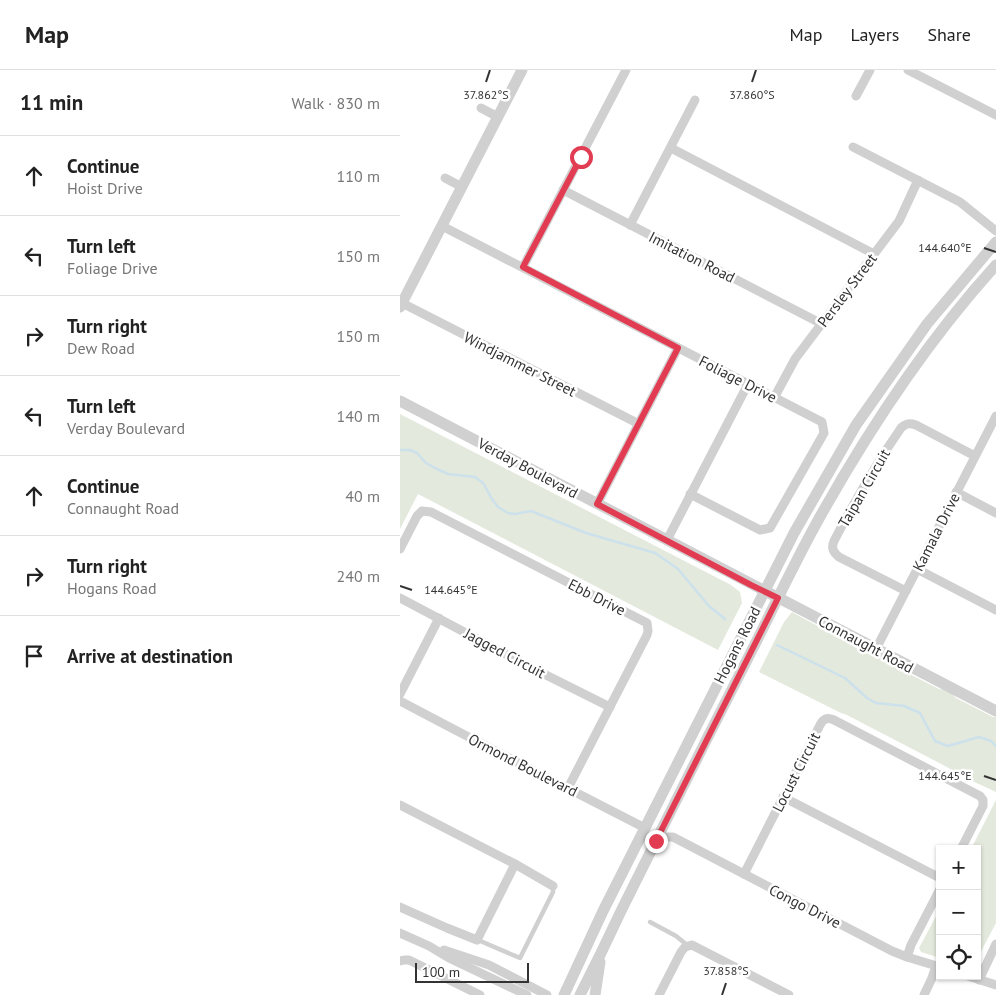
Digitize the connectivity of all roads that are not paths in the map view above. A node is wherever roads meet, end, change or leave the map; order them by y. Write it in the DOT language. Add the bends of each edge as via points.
graph roads {
  1 [pos="522,70"];
  2 [pos="626,70"];
  3 [pos="870,70"];
  4 [pos="908,70"];
  5 [pos="922,73"];
  6 [pos="856,96"];
  7 [pos="695,100"];
  8 [pos="481,108"];
  9 [pos="994,112"];
  10 [pos="498,117"];
  11 [pos="854,147"];
  12 [pos="670,148"];
  13 [pos="445,178"];
  14 [pos="918,180"];
  15 [pos="462,187"];
  16 [pos="563,190"];
  17 [pos="630,225"];
  18 [pos="442,226"];
  19 [pos="996,231"];
  20 [pos="996,242"];
  21 [pos="874,254"];
  22 [pos="996,264"];
  23 [pos="523,267"];
  24 [pos="401,305"];
  25 [pos="822,324"];
  26 [pos="678,348"];
  27 [pos="748,384"];
  28 [pos="774,398"];
  29 [pos="400,401"];
  30 [pos="996,416"];
  31 [pos="639,424"];
  32 [pos="976,456"];
  33 [pos="956,492"];
  34 [pos="690,494"];
  35 [pos="597,504"];
  36 [pos="996,513"];
  37 [pos="667,540"];
  38 [pos="400,548"];
  39 [pos="917,569"];
  40 [pos="736,576"];
  41 [pos="765,591"];
  42 [pos="906,591"];
  43 [pos="400,598"];
  44 [pos="778,598"];
  45 [pos="996,610"];
  46 [pos="439,618"];
  47 [pos="876,649"];
  48 [pos="400,694"];
  49 [pos="400,701"];
  50 [pos="610,707"];
  51 [pos="996,711"];
  52 [pos="568,788"];
  53 [pos="783,796"];
  54 [pos="400,805"];
  55 [pos="668,818"];
  56 [pos="645,828"];
  57 [pos="674,837"];
  58 [pos="656,841"];
  59 [pos="962,845"];
  60 [pos="515,864"];
  61 [pos="744,874"];
  62 [pos="936,876"];
  63 [pos="553,886"];
  64 [pos="939,890"];
  65 [pos="400,906"];
  66 [pos="650,922"];
  67 [pos="400,933"];
  68 [pos="477,940"];
  69 [pos="996,944"];
  70 [pos="429,946"];
  71 [pos="687,946"];
  72 [pos="601,953"];
  73 [pos="906,957"];
  74 [pos="400,961"];
  75 [pos="936,966"];
  76 [pos="936,970"];
  77 [pos="981,974"];
  78 [pos="979,980"];
  79 [pos="996,985"];
  80 [pos="480,995"];
  81 [pos="527,995"];
  82 [pos="547,995"];
  83 [pos="564,995"];
  84 [pos="580,995"];
  85 [pos="594,995"];
  86 [pos="658,995"];
  87 [pos="789,995"];
  88 [pos="924,995"];
  1 -- 10 [label="street"];
  2 -- 16 [label="street"];
  3 -- 6 [label="street"];
  4 -- 5 [label="street"];
  5 -- 9 [label="street"];
  7 -- 12 [label="street"];
  8 -- 10 [label="street"];
  10 -- 15 [label="street"];
  11 -- 14 [label="street"];
  12 -- 17 [label="street"];
  12 -- 21 [label="street"];
  13 -- 15 [label="street"];
  14 -- 19 [label="street" via="960,202"];
  14 -- 21 [label="street, Persley Street" via="899,221"];
  15 -- 18 [label="street"];
  16 -- 17 [label="street, Imitation Road"];
  16 -- 23 [label="street"];
  17 -- 25 [label="street, Imitation Road"];
  18 -- 23 [label="street, Foliage Drive"];
  18 -- 24 [label="street"];
  20 -- 41 [label="street, Hogans Road" via="927,324 856,426 794,533"];
  21 -- 25 [label="street, Persley Street"];
  22 -- 44 [label="street, Hogans Road" via="920,359 880,417 824,509"];
  23 -- 26 [label="street, Foliage Drive"];
  24 -- 31 [label="street, Windjammer Street"];
  25 -- 28 [label="street, Persley Street" via="795,359"];
  26 -- 27 [label="street, Foliage Drive"];
  26 -- 31 [label="street"];
  27 -- 28 [label="street, Foliage Drive"];
  27 -- 34 [label="street"];
  28 -- 34 [label="street, Foliage Drive" via="822,422 824,433 770,528 760,530"];
  29 -- 35 [label="street, Verday Boulevard"];
  30 -- 32 [label="street, Kamala Drive"];
  31 -- 35 [label="street"];
  32 -- 33 [label="street, Kamala Drive"];
  32 -- 42 [label="street, Taipan Circuit" via="916,425 905,425 880,459 832,544 832,550 839,557"];
  33 -- 36 [label="street"];
  33 -- 39 [label="street, Kamala Drive"];
  34 -- 37 [label="street"];
  35 -- 37 [label="street, Verday Boulevard"];
  37 -- 40 [label="street, Verday Boulevard"];
  38 -- 50 [label="street, Ebb Drive" via="417,516 422,511 431,512 648,623 647,635"];
  39 -- 42 [label="street, Kamala Drive"];
  39 -- 45 [label="street"];
  40 -- 41 [label="street, Connaught Road"];
  41 -- 44 [label="street, Connaught Road"];
  41 -- 56 [label="street, Hogans Road"];
  42 -- 47 [label="street, Kamala Drive"];
  43 -- 46 [label="street, Jagged Circuit"];
  44 -- 47 [label="street, Connaught Road"];
  44 -- 55 [label="street, Hogans Road"];
  46 -- 48 [label="street"];
  46 -- 50 [label="street, Jagged Circuit"];
  47 -- 51 [label="street, Connaught Road"];
  49 -- 52 [label="street, Ormond Boulevard"];
  50 -- 52 [label="street, Ebb Drive"];
  52 -- 56 [label="street, Ormond Boulevard"];
  53 -- 59 [label="street, Locust Circuit" via="821,722 831,719 980,796 983,806"];
  53 -- 61 [label="street, Locust Circuit"];
  53 -- 62 [label="street"];
  54 -- 60 [label="street"];
  55 -- 57 [label="street"];
  55 -- 58 [label="street, Hogans Road"];
  56 -- 83 [label="street, Hogans Road"];
  57 -- 58 [label="street"];
  57 -- 61 [label="street, Congo Drive"];
  58 -- 72 [label="street, Hogans Road"];
  60 -- 63 [label="street"];
  60 -- 68 [label="street"];
  61 -- 73 [label="street, Congo Drive"];
  63 -- 68 [label="lane" via="520,958"];
  64 -- 73 [label="street"];
  65 -- 68 [label="street"];
  66 -- 71 [label="lane"];
  67 -- 70 [label="street"];
  69 -- 77 [label="street"];
  70 -- 81 [label="street"];
  70 -- 82 [label="street" via="489,964"];
  71 -- 86 [label="street"];
  71 -- 87 [label="street" via="696,946"];
  72 -- 84 [label="street, Hogans Road"];
  72 -- 85 [label="street"];
  73 -- 75 [label="street, Congo Drive"];
  74 -- 80 [label="street" via="409,960"];
  76 -- 88 [label="street"];
  78 -- 79 [label="street"];
}
